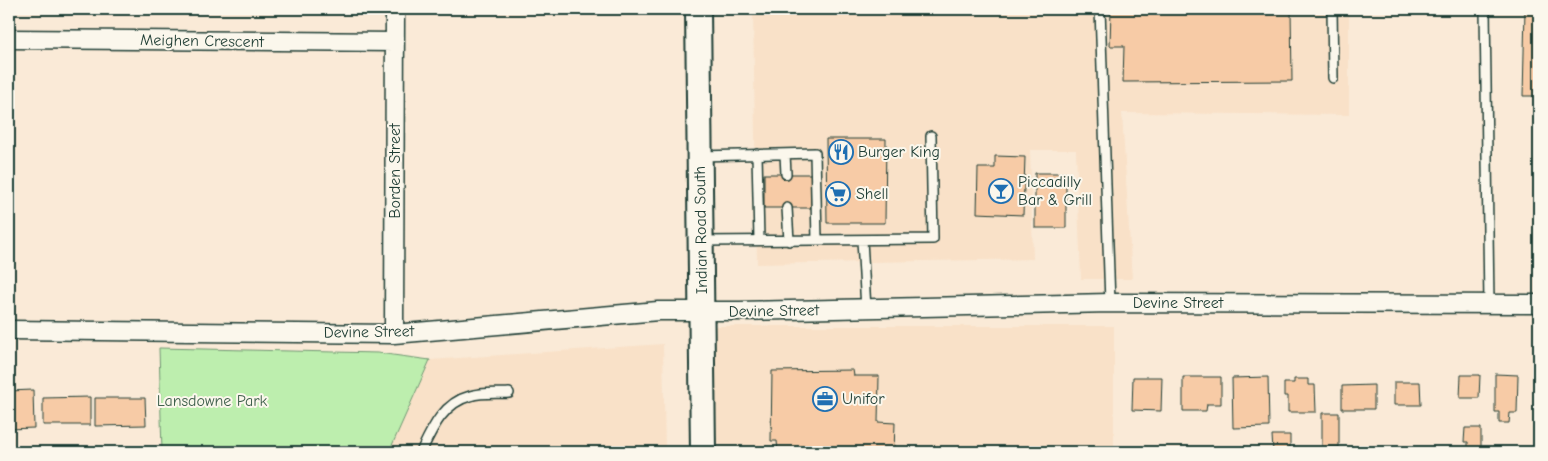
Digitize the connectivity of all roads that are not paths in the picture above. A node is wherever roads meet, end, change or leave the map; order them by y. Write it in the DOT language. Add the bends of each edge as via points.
graph roads {
  1 [pos="395,9"];
  2 [pos="698,9"];
  3 [pos="1100,9"];
  4 [pos="1332,9"];
  5 [pos="1484,9"];
  6 [pos="9,39"];
  7 [pos="395,42"];
  8 [pos="1334,78"];
  9 [pos="931,136"];
  10 [pos="757,154"];
  11 [pos="785,154"];
  12 [pos="700,156"];
  13 [pos="786,174"];
  14 [pos="787,208"];
  15 [pos="759,240"];
  16 [pos="817,240"];
  17 [pos="862,240"];
  18 [pos="702,241"];
  19 [pos="790,241"];
  20 [pos="1110,303"];
  21 [pos="1539,304"];
  22 [pos="1489,305"];
  23 [pos="866,309"];
  24 [pos="702,311"];
  25 [pos="9,330"];
  26 [pos="394,334"];
  27 [pos="509,393"];
  28 [pos="422,452"];
  29 [pos="704,452"];
  1 -- 7 [label="street, Borden Street"];
  2 -- 12 [label="main road, Indian Road South"];
  3 -- 20 [label="lane"];
  4 -- 8 [label="lane"];
  5 -- 22 [label="lane"];
  6 -- 7 [label="street, Meighen Crescent"];
  7 -- 26 [label="street, Borden Street"];
  9 -- 17 [label="lane" via="933,239"];
  10 -- 11 [label="lane"];
  10 -- 12 [label="lane"];
  10 -- 15 [label="lane"];
  11 -- 13 [label="lane"];
  11 -- 16 [label="lane" via="815,153"];
  12 -- 18 [label="main road, Indian Road South"];
  14 -- 19 [label="lane"];
  15 -- 18 [label="lane"];
  15 -- 19 [label="lane"];
  16 -- 17 [label="lane"];
  16 -- 19 [label="lane"];
  17 -- 23 [label="lane"];
  18 -- 24 [label="main road, Indian Road South"];
  20 -- 22 [label="street, Devine Street"];
  20 -- 23 [label="street, Devine Street"];
  21 -- 22 [label="street, Devine Street"];
  23 -- 24 [label="street, Devine Street"];
  24 -- 26 [label="street, Devine Street" via="658,311"];
  24 -- 29 [label="main road, Indian Road South"];
  25 -- 26 [label="street, Devine Street"];
  27 -- 28 [label="lane" via="471,395 455,402 436,420"];
}
